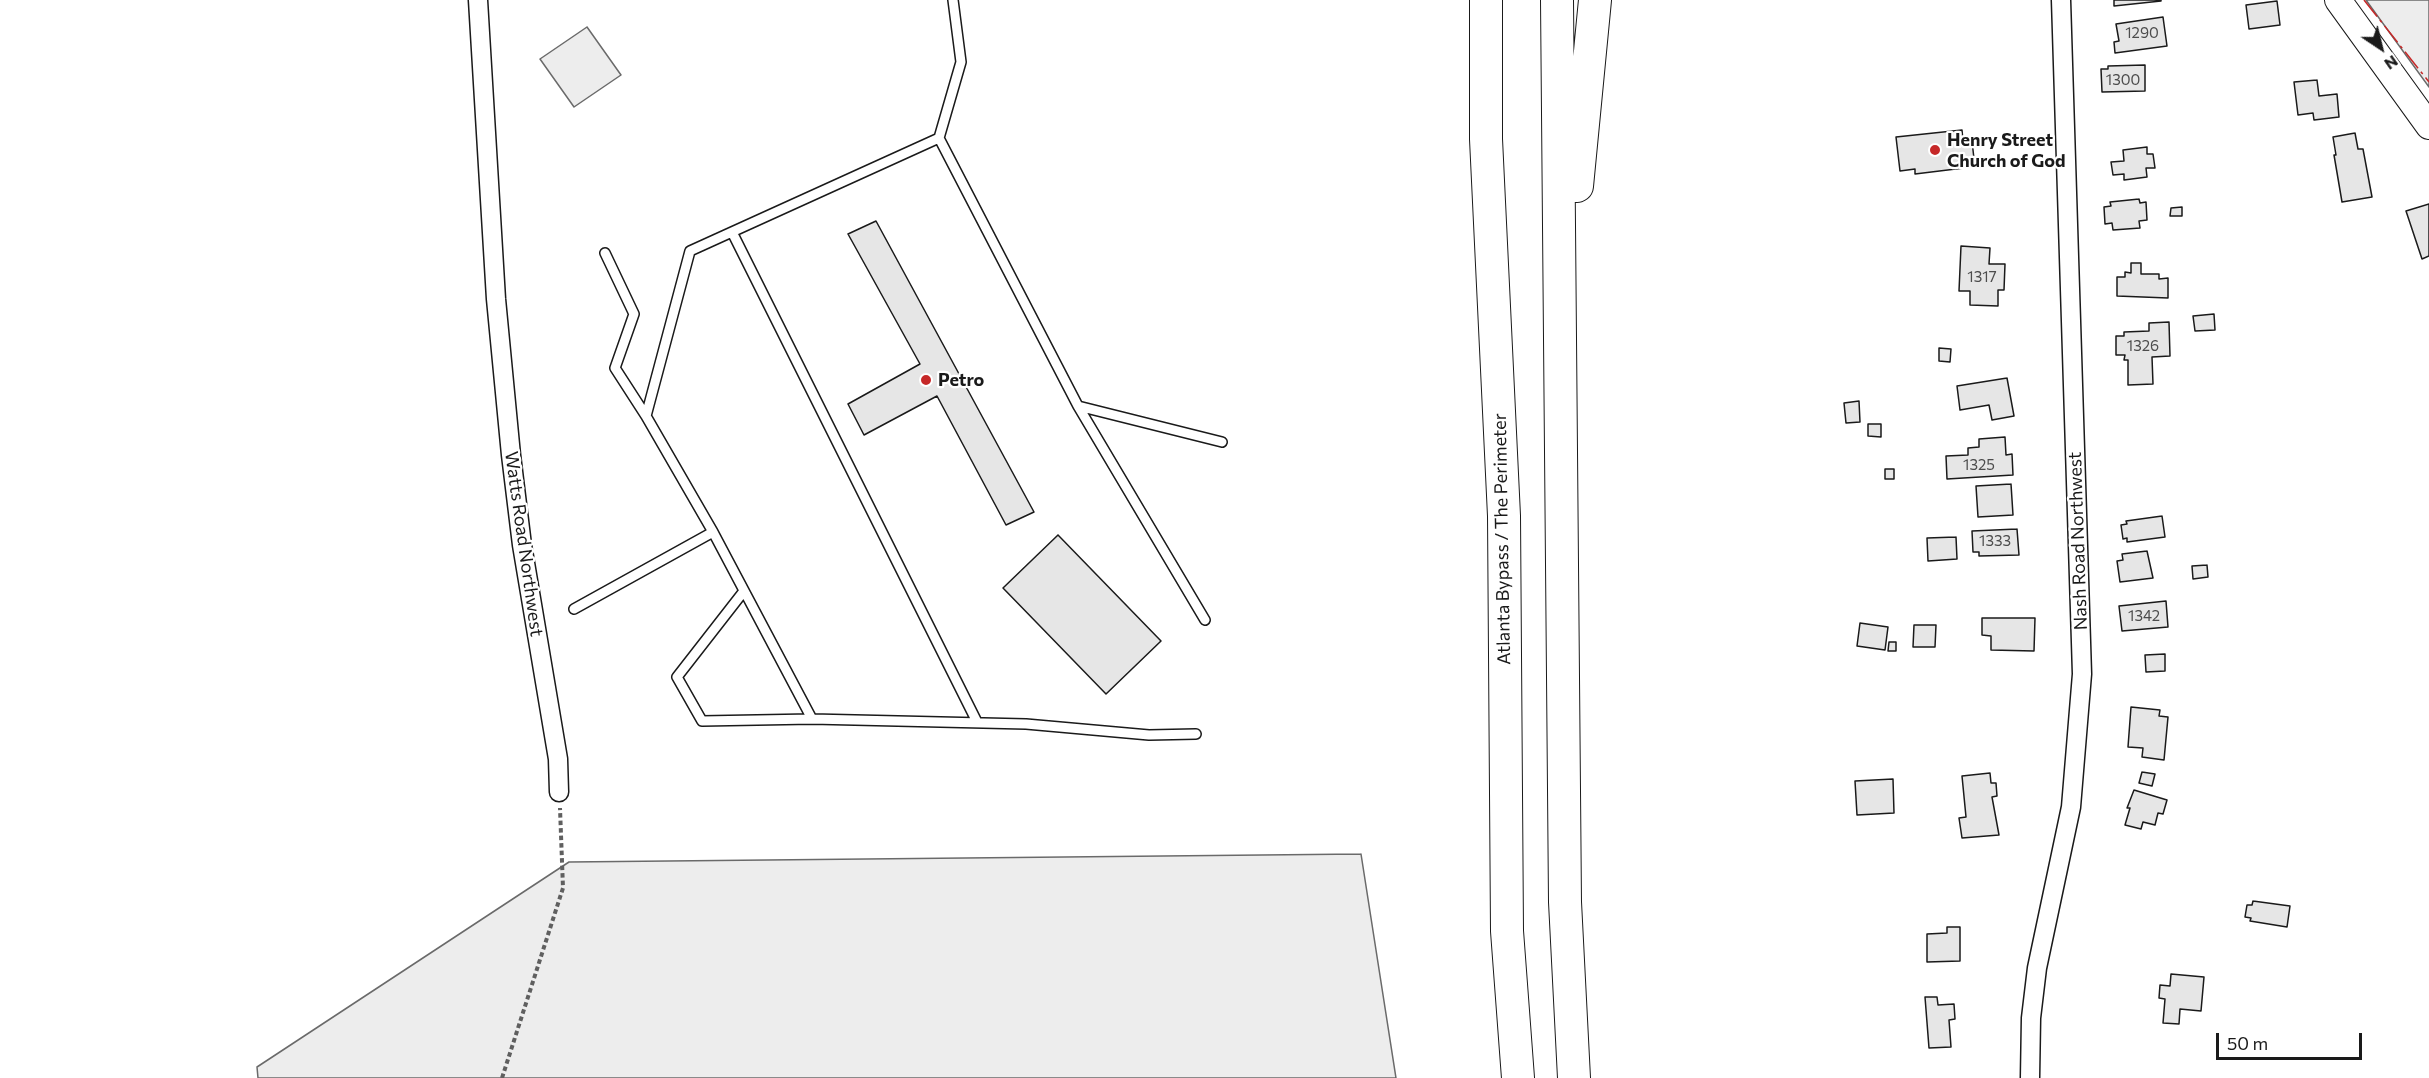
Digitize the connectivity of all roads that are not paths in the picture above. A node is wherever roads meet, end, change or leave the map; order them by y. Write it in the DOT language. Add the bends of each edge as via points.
graph roads {
  1 [pos="478,0"];
  2 [pos="953,0"];
  3 [pos="1474,0"];
  4 [pos="1486,0"];
  5 [pos="1557,0"];
  6 [pos="1595,0"];
  7 [pos="2061,0"];
  8 [pos="2338,0"];
  9 [pos="2429,126"];
  10 [pos="939,138"];
  11 [pos="1486,139"];
  12 [pos="732,232"];
  13 [pos="605,253"];
  14 [pos="1560,352"];
  15 [pos="1077,406"];
  16 [pos="646,416"];
  17 [pos="1222,442"];
  18 [pos="713,532"];
  19 [pos="744,591"];
  20 [pos="574,609"];
  21 [pos="1205,620"];
  22 [pos="812,719"];
  23 [pos="977,722"];
  24 [pos="1196,734"];
  25 [pos="559,792"];
  26 [pos="1518,1078"];
  27 [pos="1574,1078"];
  28 [pos="2030,1078"];
  1 -- 25 [label="street, Watts Road Northwest" via="496,299 511,455 558,759"];
  2 -- 10 [label="lane" via="961,62"];
  3 -- 11 [label="highway"];
  4 -- 11 [label="highway, Atlanta Bypass / The Perimeter"];
  5 -- 14 [label="highway"];
  6 -- 14 [label="highway"];
  7 -- 28 [label="street, Nash Road Northwest" via="2082,674 2071,807 2037,968"];
  8 -- 9 [label="street"];
  10 -- 12 [label="lane"];
  10 -- 15 [label="lane"];
  11 -- 26 [label="highway, Atlanta Bypass / The Perimeter" via="1504,516 1507,931"];
  12 -- 16 [label="lane" via="690,251"];
  12 -- 23 [label="lane"];
  13 -- 16 [label="lane" via="634,314 615,368"];
  14 -- 27 [label="highway" via="1565,902"];
  15 -- 17 [label="lane"];
  15 -- 21 [label="lane"];
  16 -- 18 [label="lane"];
  18 -- 19 [label="lane"];
  18 -- 20 [label="lane"];
  19 -- 22 [label="lane"];
  19 -- 22 [label="lane" via="677,677 702,721"];
  22 -- 23 [label="lane"];
  23 -- 24 [label="lane" via="1149,735"];
}
